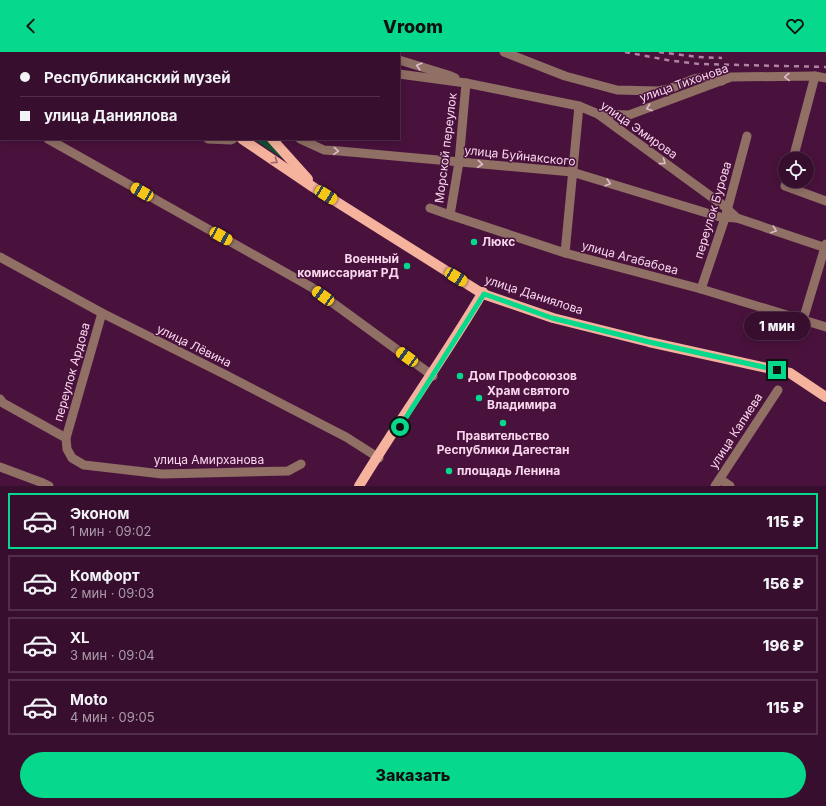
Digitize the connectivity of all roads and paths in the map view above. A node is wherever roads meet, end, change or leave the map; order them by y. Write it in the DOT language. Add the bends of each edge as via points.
graph roads {
  1 [pos="504,52"];
  2 [pos="400,60"];
  3 [pos="400,74"];
  4 [pos="815,76"];
  5 [pos="826,78"];
  6 [pos="722,81"];
  7 [pos="466,83"];
  8 [pos="579,106"];
  9 [pos="598,114"];
  10 [pos="747,136"];
  11 [pos="50,140"];
  12 [pos="243,140"];
  13 [pos="273,140"];
  14 [pos="302,140"];
  15 [pos="795,152"];
  16 [pos="459,162"];
  17 [pos="572,172"];
  18 [pos="791,188"];
  19 [pos="826,200"];
  20 [pos="430,208"];
  21 [pos="726,213"];
  22 [pos="450,215"];
  23 [pos="826,247"];
  24 [pos="565,253"];
  25 [pos="0,257"];
  26 [pos="701,289"];
  27 [pos="484,293"];
  28 [pos="102,313"];
  29 [pos="803,320"];
  30 [pos="826,327"];
  31 [pos="432,375"];
  32 [pos="778,390"];
  33 [pos="826,394"];
  34 [pos="826,397"];
  35 [pos="0,399"];
  36 [pos="66,438"];
  37 [pos="378,457"];
  38 [pos="301,464"];
  39 [pos="0,467"];
  40 [pos="717,482"];
  41 [pos="49,486"];
  42 [pos="361,486"];
  43 [pos="730,486"];
  1 -- 6 [label="street" via="565,76 617,90 658,91 705,77"];
  7 -- 2 [label="street, улица Эмирова, one-way"];
  3 -- 7 [label="street, улица Эмирова"];
  4 -- 5 [label="street, улица Тихонова"];
  4 -- 6 [label="street, улица Тихонова, one-way" via="731,77"];
  4 -- 15 [label="street"];
  6 -- 9 [label="street, улица Тихонова, one-way" via="630,115"];
  7 -- 8 [label="street, улица Эмирова"];
  7 -- 16 [label="street, Морской переулок"];
  8 -- 9 [label="street, улица Эмирова"];
  8 -- 17 [label="street"];
  9 -- 21 [label="street, улица Эмирова, one-way"];
  10 -- 21 [label="street, переулок Бурова"];
  11 -- 31 [label="street" via="311,287"];
  12 -- 27 [label="main road, улица Даниялова, one-way" via="313,187"];
  13 -- 27 [label="main road, улица Даниялова" via="314,185"];
  14 -- 16 [label="street, улица Буйнакского, one-way" via="324,150"];
  16 -- 17 [label="street, улица Буйнакского, one-way"];
  16 -- 22 [label="street, Морской переулок"];
  17 -- 21 [label="street, улица Буйнакского, one-way" via="720,218"];
  17 -- 24 [label="street"];
  18 -- 19 [label="street"];
  20 -- 22 [label="street, улица Агабабова"];
  21 -- 23 [label="street, улица Эмирова, one-way"];
  21 -- 26 [label="street, переулок Бурова"];
  22 -- 24 [label="street, улица Агабабова"];
  23 -- 29 [label="street"];
  24 -- 26 [label="street, улица Агабабова"];
  25 -- 28 [label="street, улица Лёвина"];
  26 -- 29 [label="street, улица Агабабова"];
  27 -- 31 [label="main road"];
  27 -- 33 [label="main road, улица Даниялова" via="552,316 642,339 791,371"];
  27 -- 34 [label="main road, улица Даниялова" via="552,318 790,373"];
  28 -- 36 [label="street, переулок Ардова"];
  28 -- 37 [label="street, улица Лёвина" via="339,433"];
  29 -- 30 [label="street, улица Агабабова"];
  31 -- 37 [label="main road"];
  32 -- 40 [label="street, улица Капиева"];
  35 -- 36 [label="street"];
  36 -- 38 [label="street, улица Амирханова" via="67,449 72,458 84,465 162,474 288,472"];
  37 -- 42 [label="main road"];
  39 -- 41 [label="street"];
  40 -- 43 [label="street"];
}
